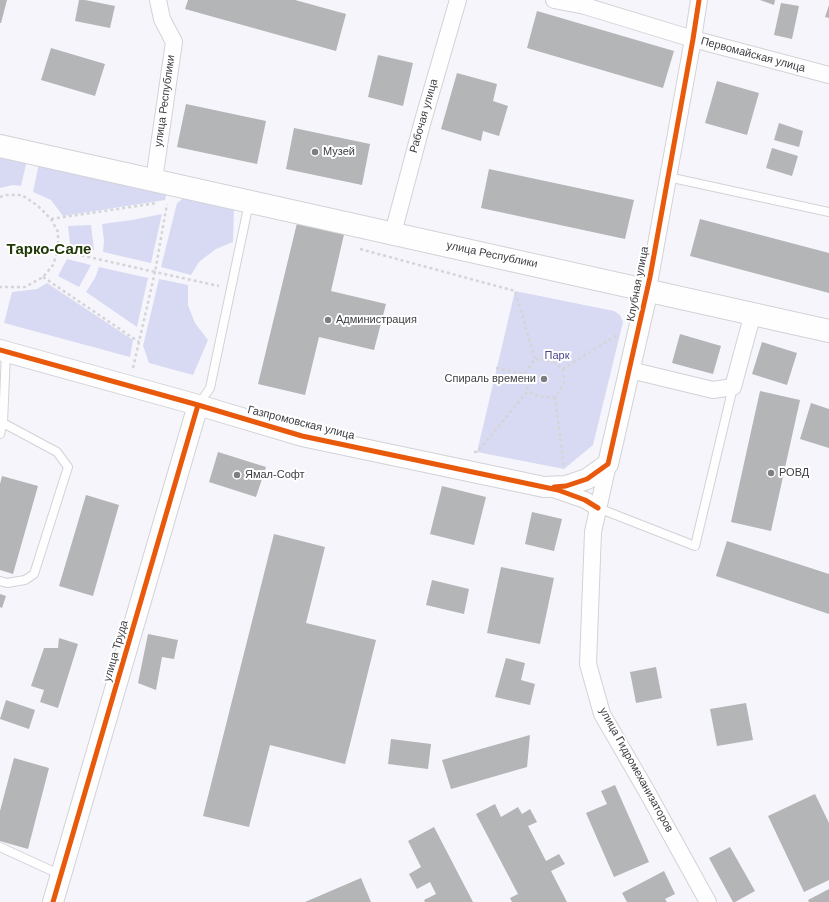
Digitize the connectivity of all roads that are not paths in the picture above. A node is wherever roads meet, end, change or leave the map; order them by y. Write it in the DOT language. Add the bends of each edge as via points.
graph roads {
  1 [pos="158,0"];
  2 [pos="458,0"];
  3 [pos="554,0"];
  4 [pos="699,0"];
  5 [pos="693,38"];
  6 [pos="829,75"];
  7 [pos="0,146"];
  8 [pos="668,177"];
  9 [pos="164,188"];
  10 [pos="249,202"];
  11 [pos="829,212"];
  12 [pos="393,233"];
  13 [pos="648,289"];
  14 [pos="753,313"];
  15 [pos="829,331"];
  16 [pos="3,351"];
  17 [pos="630,370"];
  18 [pos="733,387"];
  19 [pos="198,405"];
  20 [pos="3,423"];
  21 [pos="0,434"];
  22 [pos="608,464"];
  23 [pos="544,487"];
  24 [pos="598,508"];
  25 [pos="0,581"];
  26 [pos="0,847"];
  27 [pos="61,876"];
  28 [pos="53,902"];
  29 [pos="708,902"];
  1 -- 9 [label="street, улица Республики" via="162,18 174,42"];
  2 -- 12 [label="street, Рабочая улица"];
  3 -- 5 [label="street, Первомайская улица" via="585,6"];
  4 -- 5 [label="street, Клубная улица"];
  5 -- 6 [label="street, Первомайская улица"];
  5 -- 8 [label="street, Клубная улица"];
  7 -- 9 [label="main road, улица Республики"];
  8 -- 11 [label="lane"];
  8 -- 13 [label="street, Клубная улица"];
  9 -- 10 [label="main road, улица Республики"];
  10 -- 12 [label="main road, улица Республики"];
  10 -- 19 [label="lane" via="210,388"];
  12 -- 13 [label="main road, улица Республики"];
  13 -- 14 [label="main road, улица Республики"];
  13 -- 17 [label="street, Клубная улица"];
  14 -- 15 [label="main road, улица Республики"];
  14 -- 18 [label="street"];
  16 -- 19 [label="street, Газпромовская улица"];
  16 -- 20 [label="lane"];
  17 -- 18 [label="street" via="713,390"];
  17 -- 22 [label="street, Клубная улица"];
  18 -- 24 [label="lane" via="695,546"];
  19 -- 23 [label="street, Газпромовская улица" via="302,436"];
  19 -- 27 [label="street, улица Труда"];
  20 -- 21 [label="lane"];
  20 -- 25 [label="lane" via="58,452 68,467 34,574 25,580 7,583"];
  22 -- 23 [label="street" via="587,479 566,486"];
  22 -- 24 [label="street, улица Гидромеханизаторов"];
  23 -- 24 [label="street, Газпромовская улица" via="585,500"];
  24 -- 29 [label="street, улица Гидромеханизаторов" via="593,532 588,664 602,714"];
  26 -- 27 [label="lane"];
  27 -- 28 [label="street, улица Труда"];
}
